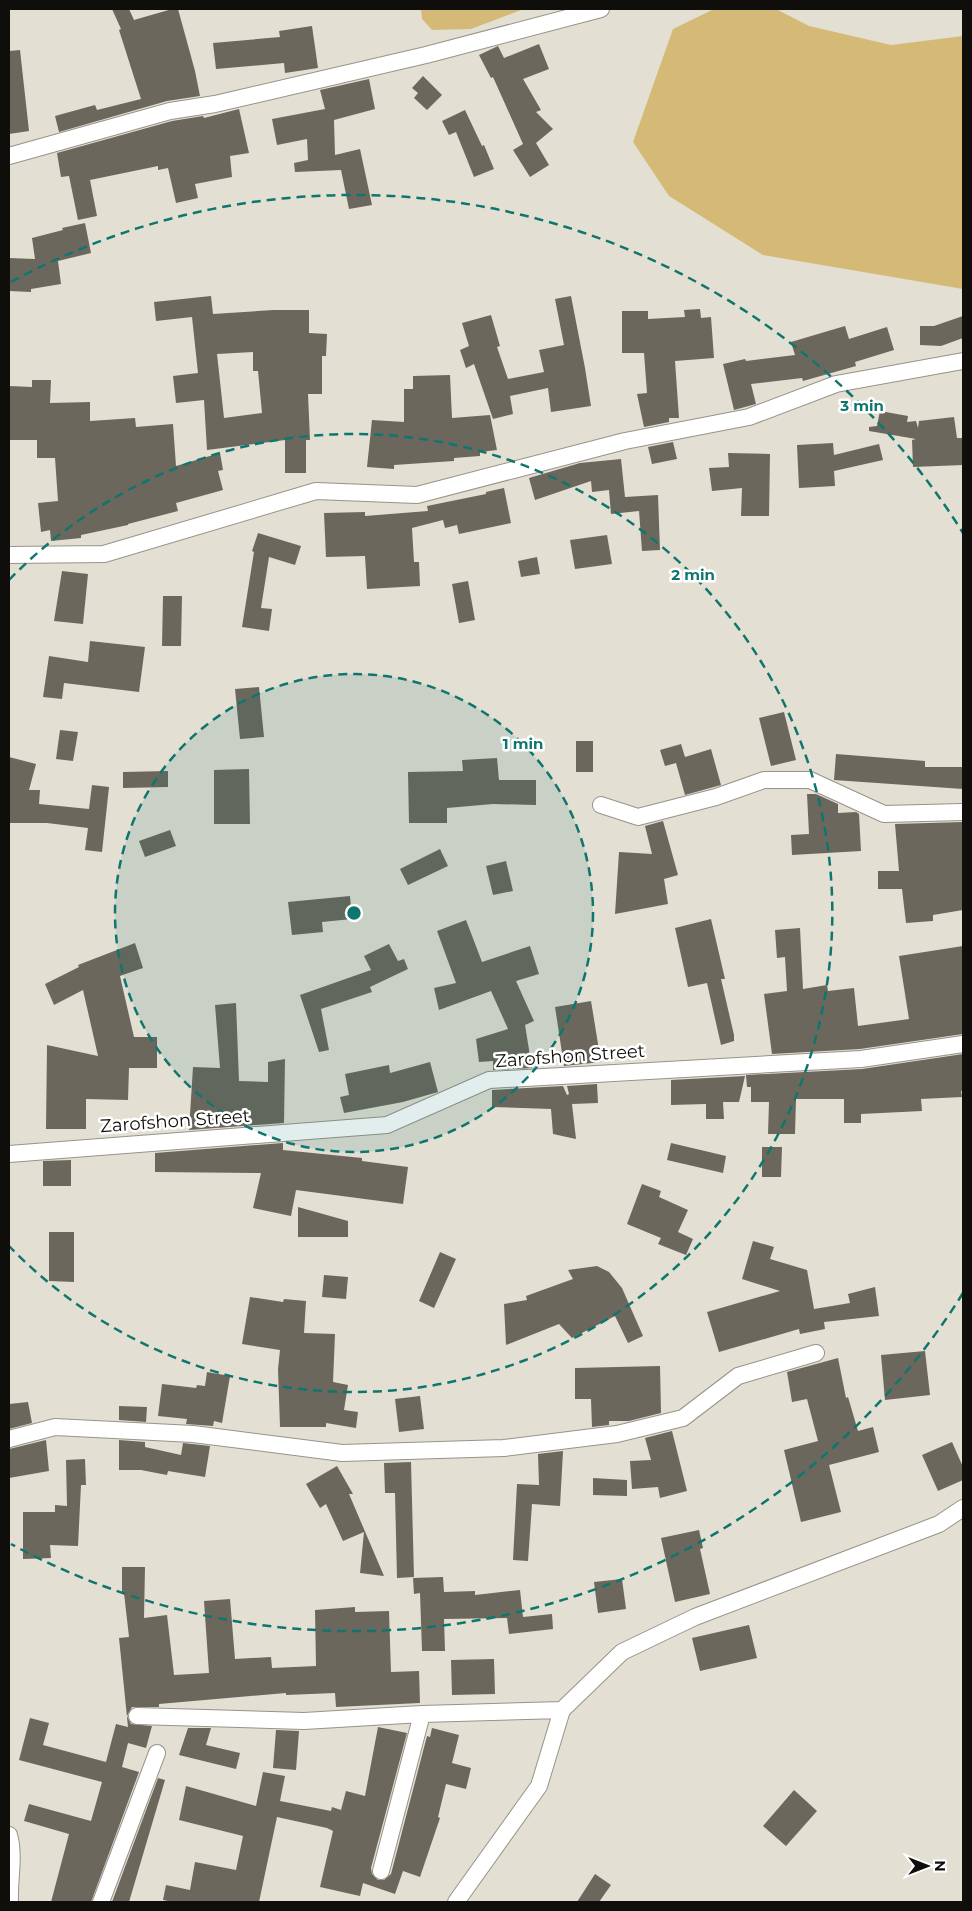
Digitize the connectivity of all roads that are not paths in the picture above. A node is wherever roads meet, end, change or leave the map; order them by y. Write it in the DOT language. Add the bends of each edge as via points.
graph roads {
  1 [pos="601,9"];
  2 [pos="9,156"];
  3 [pos="963,361"];
  4 [pos="9,555"];
  5 [pos="601,805"];
  6 [pos="963,812"];
  7 [pos="963,1044"];
  8 [pos="9,1154"];
  9 [pos="816,1353"];
  10 [pos="9,1440"];
  11 [pos="963,1508"];
  12 [pos="562,1710"];
  13 [pos="422,1714"];
  14 [pos="137,1716"];
  15 [pos="157,1753"];
  16 [pos="9,1835"];
  17 [pos="381,1871"];
  18 [pos="10,1902"];
  19 [pos="101,1902"];
  20 [pos="456,1902"];
  1 -- 2 [label="street" via="426,55 215,104 170,111"];
  3 -- 4 [label="street" via="836,384 749,417 625,441 417,495 316,491 104,554"];
  5 -- 6 [label="street" via="638,817 716,797 764,780 810,780 884,814"];
  7 -- 8 [label="street, Zarofshon Street" via="861,1059 489,1080 387,1125"];
  9 -- 10 [label="street" via="738,1376 683,1418 617,1434 504,1448 342,1453 193,1434 56,1427"];
  11 -- 12 [label="street" via="939,1524 695,1617 622,1652"];
  12 -- 13 [label="street"];
  12 -- 20 [label="street" via="539,1786"];
  13 -- 14 [label="street" via="304,1720"];
  13 -- 17 [label="street"];
  15 -- 19 [label="street"];
  16 -- 18 [label="street" via="12,1845"];
}
